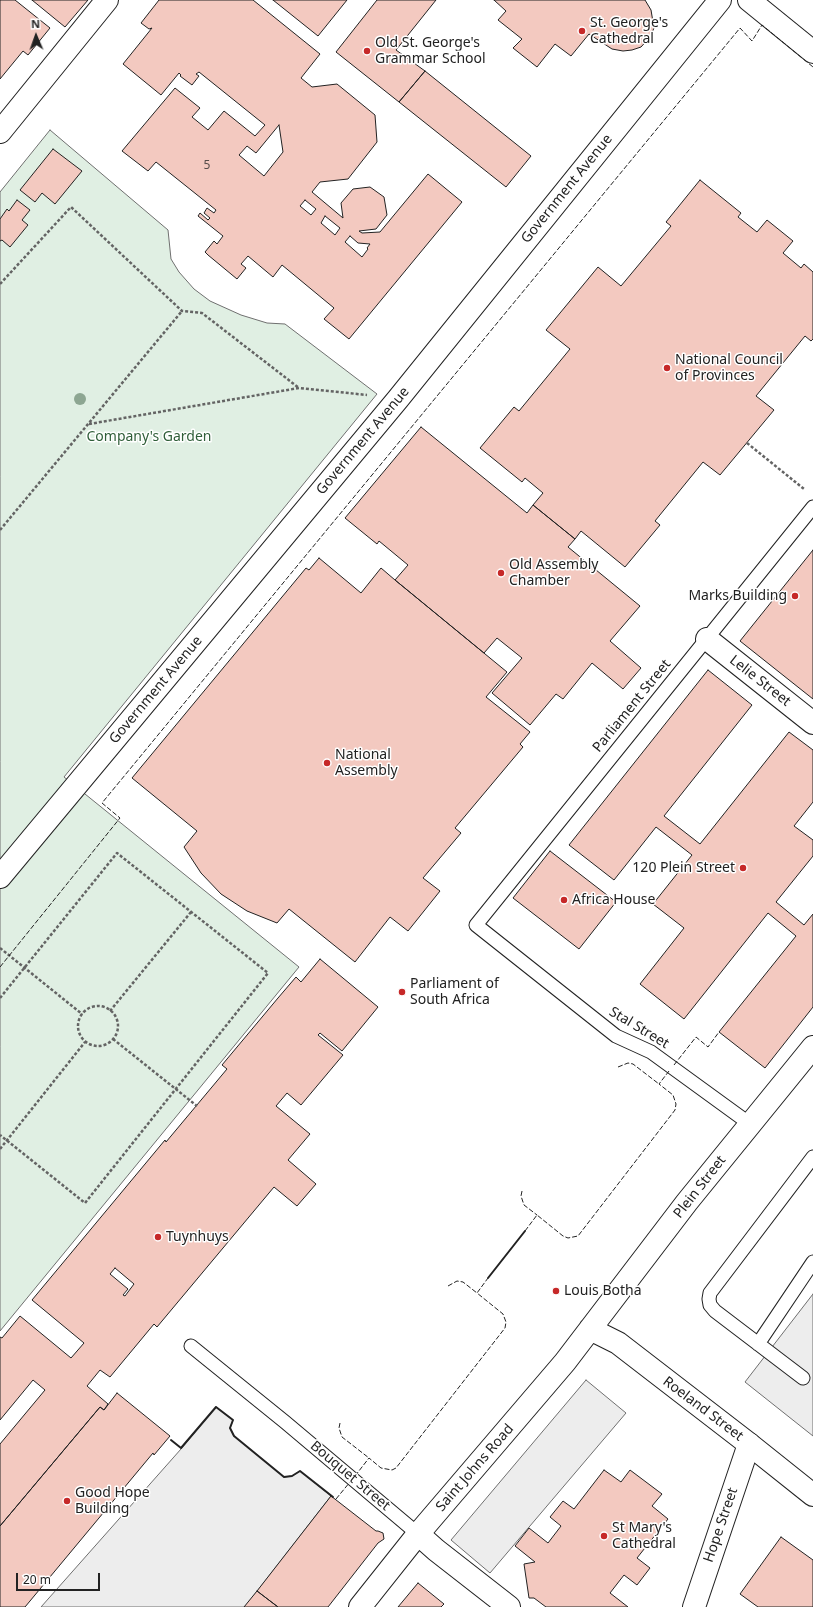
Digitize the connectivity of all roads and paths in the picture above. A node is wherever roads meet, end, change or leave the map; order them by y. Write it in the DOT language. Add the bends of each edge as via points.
graph roads {
  1 [pos="106,0"];
  2 [pos="720,0"];
  3 [pos="749,0"];
  4 [pos="813,52"];
  5 [pos="0,132"];
  6 [pos="0,284"];
  7 [pos="182,311"];
  8 [pos="299,388"];
  9 [pos="398,399"];
  10 [pos="89,424"];
  11 [pos="747,443"];
  12 [pos="807,492"];
  13 [pos="813,507"];
  14 [pos="0,530"];
  15 [pos="707,639"];
  16 [pos="813,723"];
  17 [pos="0,877"];
  18 [pos="191,912"];
  19 [pos="476,926"];
  20 [pos="0,948"];
  21 [pos="24,967"];
  22 [pos="0,998"];
  23 [pos="110,1011"];
  24 [pos="82,1014"];
  25 [pos="113,1039"];
  26 [pos="85,1042"];
  27 [pos="813,1046"];
  28 [pos="176,1089"];
  29 [pos="197,1106"];
  30 [pos="750,1124"];
  31 [pos="0,1135"];
  32 [pos="7,1140"];
  33 [pos="0,1149"];
  34 [pos="813,1157"];
  35 [pos="813,1262"];
  36 [pos="590,1329"];
  37 [pos="758,1344"];
  38 [pos="191,1346"];
  39 [pos="803,1378"];
  40 [pos="749,1444"];
  41 [pos="813,1495"];
  42 [pos="418,1534"];
  43 [pos="360,1607"];
  44 [pos="509,1607"];
  45 [pos="694,1607"];
  1 -- 5 [label="street"];
  2 -- 9 [label="street, Government Avenue"];
  3 -- 4 [label="street"];
  6 -- 7 [label="path" via="71,206"];
  7 -- 8 [label="path" via="202,313"];
  7 -- 10 [label="path"];
  8 -- 9 [label="path"];
  8 -- 10 [label="path"];
  9 -- 17 [label="street, Government Avenue"];
  10 -- 14 [label="path"];
  11 -- 12 [label="path"];
  13 -- 15 [label="lane, Parliament Street"];
  15 -- 16 [label="street, Lelie Street"];
  15 -- 19 [label="lane, Parliament Street"];
  18 -- 21 [label="path" via="117,853"];
  18 -- 23 [label="path"];
  18 -- 28 [label="path" via="268,973"];
  19 -- 30 [label="lane, Stal Street" via="616,1036 650,1052"];
  20 -- 21 [label="path"];
  21 -- 22 [label="path"];
  21 -- 24 [label="path"];
  23 -- 24 [label="path" via="105,1008 92,1008"];
  23 -- 25 [label="path" via="117,1021 117,1033"];
  24 -- 26 [label="path" via="78,1025"];
  25 -- 26 [label="path" via="103,1046"];
  25 -- 28 [label="path"];
  26 -- 32 [label="path"];
  27 -- 30 [label="street, Plein Street"];
  28 -- 29 [label="path"];
  28 -- 32 [label="path" via="85,1204"];
  30 -- 36 [label="street, Plein Street"];
  31 -- 32 [label="path"];
  32 -- 33 [label="path"];
  34 -- 37 [label="lane" via="710,1293 710,1305 715,1311"];
  35 -- 37 [label="lane"];
  36 -- 40 [label="street, Roeland Street" via="618,1343"];
  36 -- 42 [label="street, Saint Johns Road" via="565,1362"];
  37 -- 39 [label="lane"];
  38 -- 42 [label="lane, Bouquet Street"];
  40 -- 41 [label="street, Roeland Street"];
  40 -- 45 [label="street, Hope Street"];
  42 -- 43 [label="street, Saint Johns Road"];
  42 -- 44 [label="street, Bouquet Street"];
}
